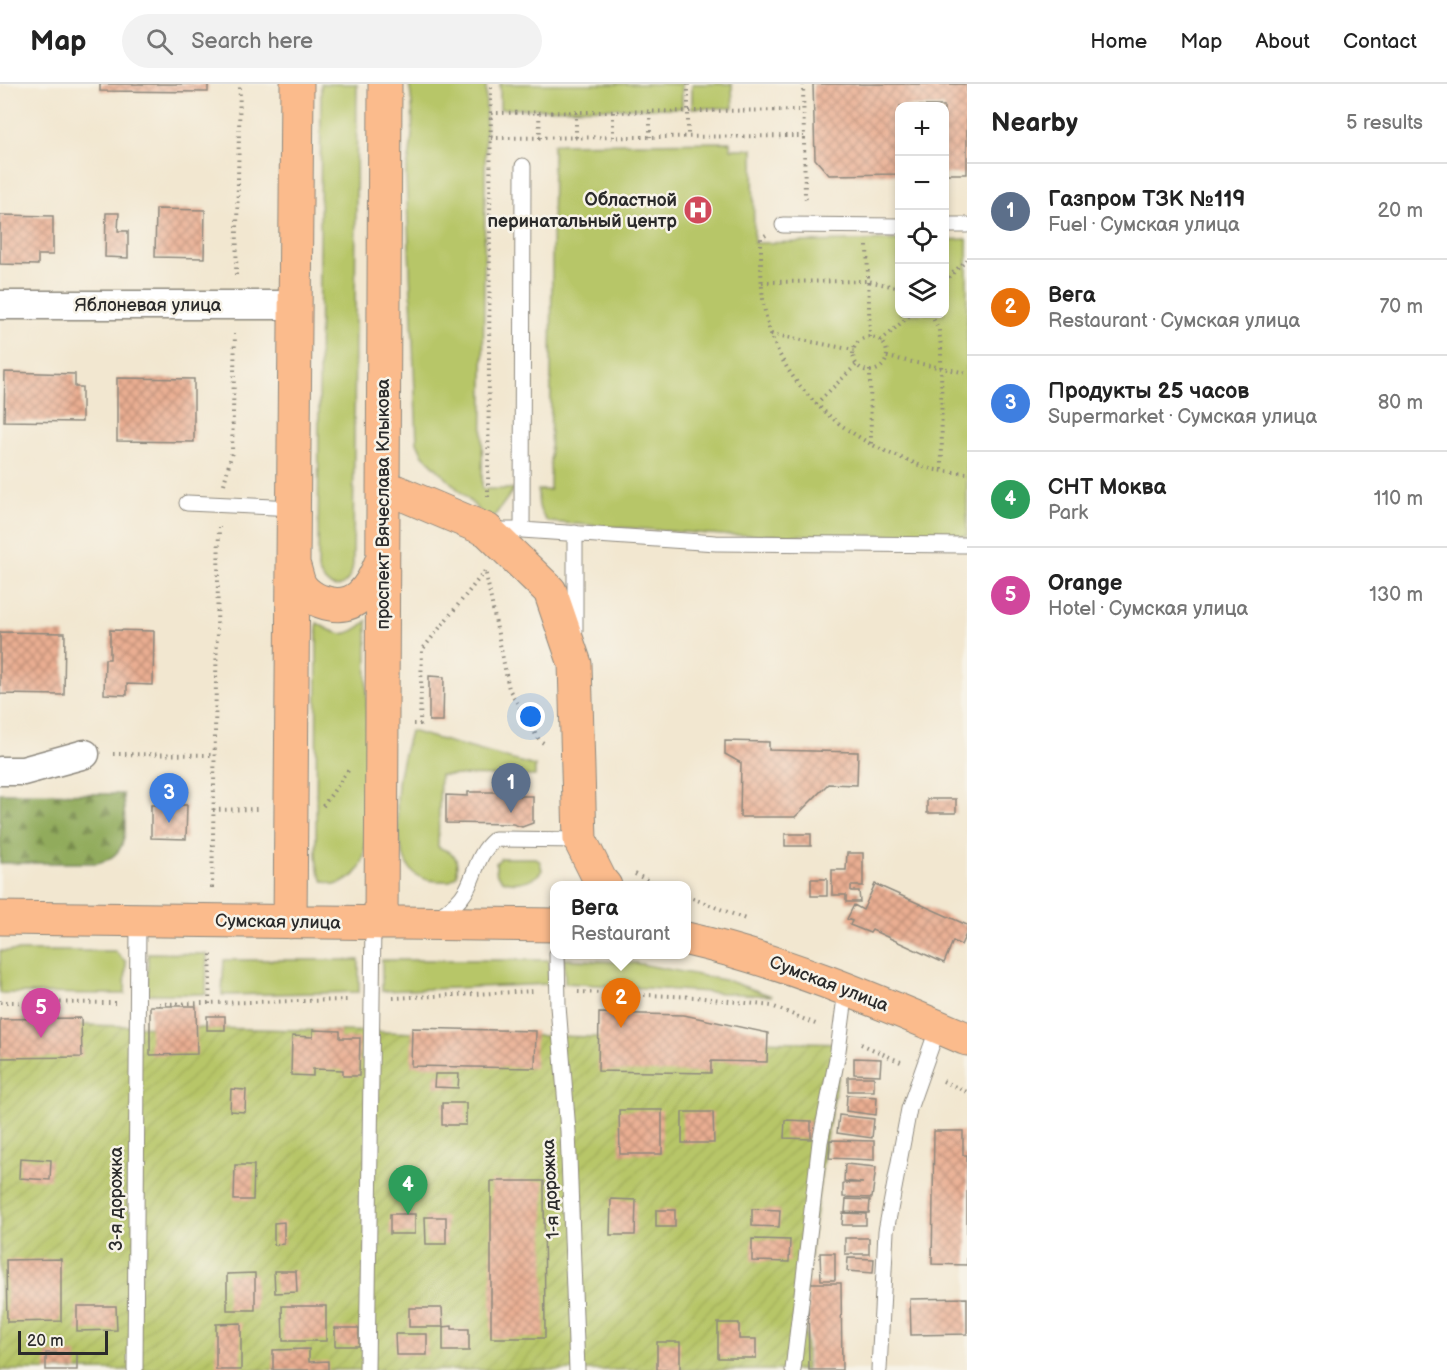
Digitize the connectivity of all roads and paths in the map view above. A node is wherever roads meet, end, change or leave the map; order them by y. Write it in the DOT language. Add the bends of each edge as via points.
graph roads {
  1 [pos="240,84"];
  2 [pos="297,84"];
  3 [pos="385,84"];
  4 [pos="491,84"];
  5 [pos="688,84"];
  6 [pos="803,84"];
  7 [pos="803,110"];
  8 [pos="688,111"];
  9 [pos="576,112"];
  10 [pos="613,112"];
  11 [pos="650,112"];
  12 [pos="491,113"];
  13 [pos="539,113"];
  14 [pos="688,136"];
  15 [pos="804,136"];
  16 [pos="613,137"];
  17 [pos="650,137"];
  18 [pos="491,138"];
  19 [pos="540,138"];
  20 [pos="576,138"];
  21 [pos="523,166"];
  22 [pos="808,205"];
  23 [pos="783,225"];
  24 [pos="895,225"];
  25 [pos="949,225"];
  26 [pos="967,225"];
  27 [pos="867,226"];
  28 [pos="760,238"];
  29 [pos="967,260"];
  30 [pos="949,277"];
  31 [pos="868,281"];
  32 [pos="762,282"];
  33 [pos="895,287"];
  34 [pos="235,304"];
  35 [pos="295,304"];
  36 [pos="0,305"];
  37 [pos="907,318"];
  38 [pos="933,318"];
  39 [pos="770,334"];
  40 [pos="870,337"];
  41 [pos="881,341"];
  42 [pos="854,350"];
  43 [pos="886,357"];
  44 [pos="857,365"];
  45 [pos="941,368"];
  46 [pos="870,370"];
  47 [pos="967,373"];
  48 [pos="816,404"];
  49 [pos="871,444"];
  50 [pos="942,470"];
  51 [pos="967,473"];
  52 [pos="383,486"];
  53 [pos="187,503"];
  54 [pos="219,504"];
  55 [pos="294,508"];
  56 [pos="487,530"];
  57 [pos="522,530"];
  58 [pos="575,533"];
  59 [pos="967,545"];
  60 [pos="382,558"];
  61 [pos="293,564"];
  62 [pos="575,664"];
  63 [pos="85,754"];
  64 [pos="214,755"];
  65 [pos="0,771"];
  66 [pos="580,840"];
  67 [pos="601,881"];
  68 [pos="0,918"];
  69 [pos="138,921"];
  70 [pos="212,921"];
  71 [pos="290,922"];
  72 [pos="377,924"];
  73 [pos="425,924"];
  74 [pos="550,925"];
  75 [pos="691,940"];
  76 [pos="558,959"];
  77 [pos="846,990"];
  78 [pos="558,999"];
  79 [pos="371,1000"];
  80 [pos="0,1002"];
  81 [pos="138,1004"];
  82 [pos="209,1004"];
  83 [pos="952,1033"];
  84 [pos="840,1034"];
  85 [pos="921,1071"];
  86 [pos="967,1092"];
  87 [pos="135,1370"];
  88 [pos="367,1370"];
  89 [pos="577,1370"];
  90 [pos="793,1370"];
  91 [pos="879,1370"];
  1 -- 34 [label="path"];
  2 -- 35 [label="main road"];
  3 -- 52 [label="main road, проспект Вячеслава Клыкова"];
  4 -- 12 [label="path"];
  5 -- 8 [label="path"];
  6 -- 7 [label="path"];
  7 -- 8 [label="path"];
  7 -- 15 [label="path"];
  8 -- 11 [label="path"];
  8 -- 14 [label="path"];
  9 -- 10 [label="path"];
  9 -- 13 [label="path"];
  9 -- 20 [label="path"];
  10 -- 11 [label="path"];
  10 -- 16 [label="path"];
  11 -- 17 [label="path"];
  12 -- 13 [label="path"];
  12 -- 18 [label="path"];
  13 -- 19 [label="path"];
  14 -- 15 [label="path"];
  14 -- 17 [label="path"];
  15 -- 22 [label="path"];
  16 -- 17 [label="path"];
  16 -- 20 [label="path"];
  18 -- 19 [label="path"];
  18 -- 56 [label="path"];
  19 -- 20 [label="path"];
  21 -- 57 [label="lane"];
  23 -- 27 [label="lane"];
  24 -- 27 [label="lane"];
  25 -- 26 [label="lane"];
  27 -- 31 [label="path"];
  28 -- 32 [label="path"];
  29 -- 30 [label="path"];
  31 -- 32 [label="path"];
  31 -- 33 [label="path"];
  31 -- 40 [label="path"];
  32 -- 39 [label="path"];
  34 -- 35 [label="street, Яблоневая улица"];
  34 -- 36 [label="street, Яблоневая улица"];
  34 -- 54 [label="path" via="232,452"];
  35 -- 55 [label="main road"];
  37 -- 41 [label="path"];
  38 -- 45 [label="path" via="939,330"];
  39 -- 42 [label="path"];
  39 -- 48 [label="path" via="789,371"];
  40 -- 41 [label="path"];
  40 -- 42 [label="path" via="858,342"];
  41 -- 43 [label="path"];
  42 -- 44 [label="path"];
  43 -- 45 [label="path"];
  43 -- 46 [label="path" via="882,366"];
  44 -- 46 [label="path"];
  44 -- 48 [label="path"];
  45 -- 47 [label="path"];
  45 -- 50 [label="path"];
  46 -- 49 [label="path"];
  48 -- 49 [label="path"];
  49 -- 50 [label="path"];
  50 -- 51 [label="path"];
  52 -- 56 [label="main road"];
  52 -- 60 [label="main road, проспект Вячеслава Клыкова"];
  53 -- 54 [label="lane"];
  54 -- 55 [label="lane"];
  54 -- 64 [label="path"];
  55 -- 61 [label="main road"];
  56 -- 57 [label="lane"];
  56 -- 62 [label="main road" via="550,591"];
  57 -- 58 [label="lane"];
  58 -- 59 [label="lane" via="716,543"];
  58 -- 62 [label="lane"];
  60 -- 61 [label="main road" via="363,595 345,604 332,605 316,600 302,588"];
  60 -- 72 [label="main road, проспект Вячеслава Клыкова"];
  61 -- 71 [label="main road"];
  62 -- 66 [label="main road"];
  63 -- 64 [label="path"];
  63 -- 65 [label="street" via="23,771"];
  64 -- 70 [label="path"];
  66 -- 67 [label="main road"];
  66 -- 73 [label="lane" via="495,839 484,848 466,890 449,911"];
  68 -- 69 [label="main road, Сумская улица"];
  69 -- 70 [label="main road, Сумская улица"];
  69 -- 81 [label="lane, 3-я дорожка"];
  70 -- 71 [label="main road, Сумская улица"];
  70 -- 82 [label="path"];
  71 -- 72 [label="main road, Сумская улица"];
  72 -- 73 [label="main road, Сумская улица"];
  72 -- 79 [label="lane"];
  73 -- 74 [label="main road, Сумская улица"];
  75 -- 77 [label="main road, Сумская улица" via="736,950"];
  76 -- 78 [label="lane, 1-я дорожка"];
  77 -- 83 [label="main road, Сумская улица"];
  77 -- 84 [label="lane"];
  78 -- 79 [label="path" via="516,991"];
  78 -- 84 [label="path" via="694,997 772,1006"];
  78 -- 89 [label="lane, 1-я дорожка" via="568,1131"];
  79 -- 82 [label="path"];
  79 -- 88 [label="lane"];
  80 -- 81 [label="path"];
  81 -- 82 [label="path"];
  81 -- 87 [label="lane, 3-я дорожка"];
  83 -- 85 [label="lane"];
  84 -- 85 [label="path"];
  84 -- 90 [label="lane" via="820,1142"];
  85 -- 86 [label="path"];
  85 -- 91 [label="lane" via="909,1109 886,1231"];
}
